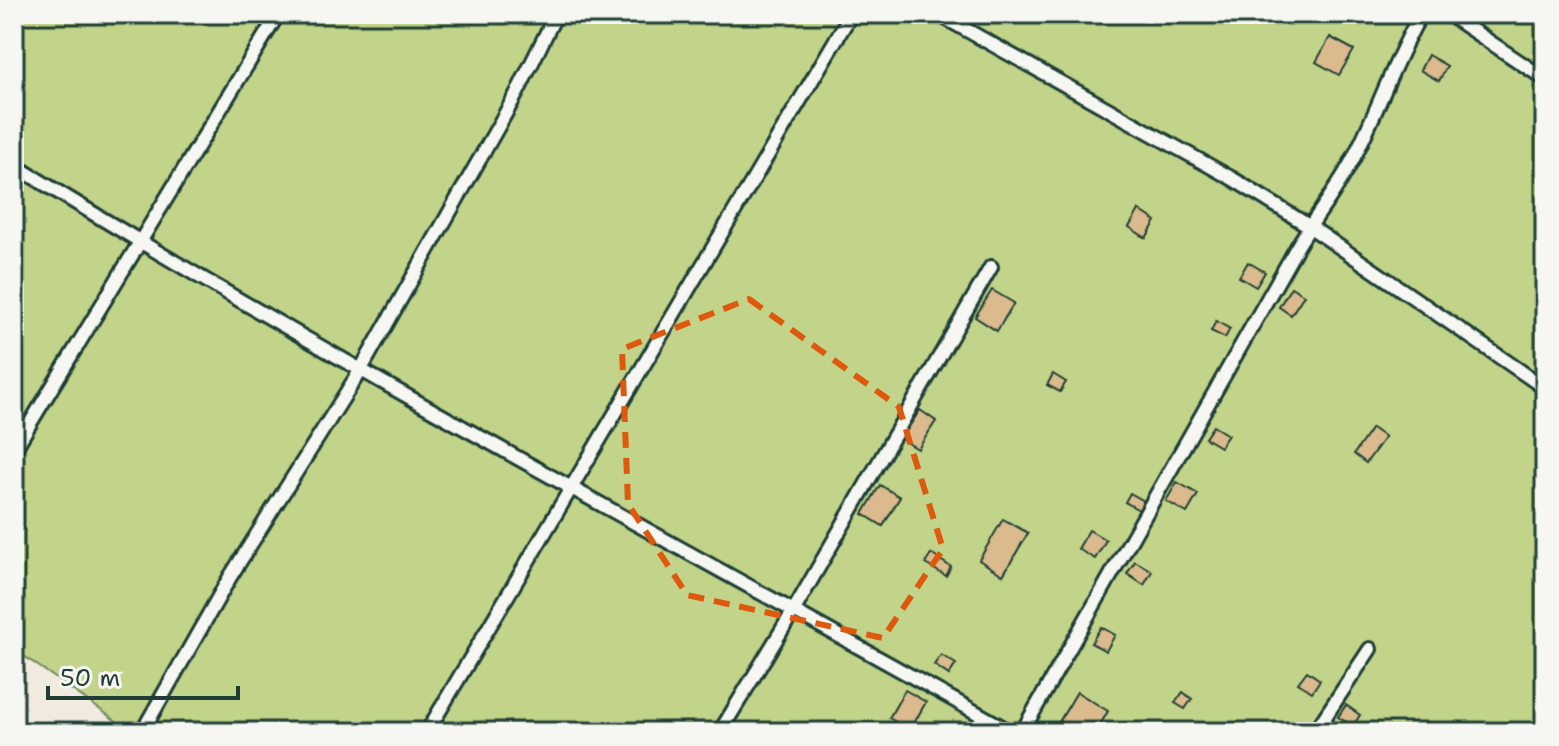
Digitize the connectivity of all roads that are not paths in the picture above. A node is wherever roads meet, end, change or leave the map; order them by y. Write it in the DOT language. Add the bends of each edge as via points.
graph roads {
  1 [pos="278,14"];
  2 [pos="556,14"];
  3 [pos="851,14"];
  4 [pos="938,14"];
  5 [pos="1421,14"];
  6 [pos="1448,14"];
  7 [pos="1545,79"];
  8 [pos="14,165"];
  9 [pos="1309,226"];
  10 [pos="139,242"];
  11 [pos="991,267"];
  12 [pos="360,371"];
  13 [pos="1545,388"];
  14 [pos="14,450"];
  15 [pos="570,487"];
  16 [pos="794,610"];
  17 [pos="1370,649"];
  18 [pos="142,732"];
  19 [pos="427,732"];
  20 [pos="720,732"];
  21 [pos="1011,732"];
  22 [pos="1022,732"];
  23 [pos="1315,732"];
  1 -- 10 [label="lane"];
  2 -- 12 [label="lane"];
  3 -- 15 [label="lane"];
  4 -- 9 [label="lane"];
  5 -- 9 [label="lane" via="1354,156"];
  6 -- 7 [label="lane"];
  8 -- 10 [label="lane"];
  9 -- 13 [label="lane"];
  9 -- 22 [label="lane"];
  10 -- 12 [label="lane"];
  10 -- 14 [label="lane"];
  11 -- 16 [label="lane"];
  12 -- 15 [label="lane"];
  12 -- 18 [label="lane" via="230,577"];
  15 -- 16 [label="lane"];
  15 -- 19 [label="lane"];
  16 -- 20 [label="lane"];
  16 -- 21 [label="lane"];
  17 -- 23 [label="lane"];
}
